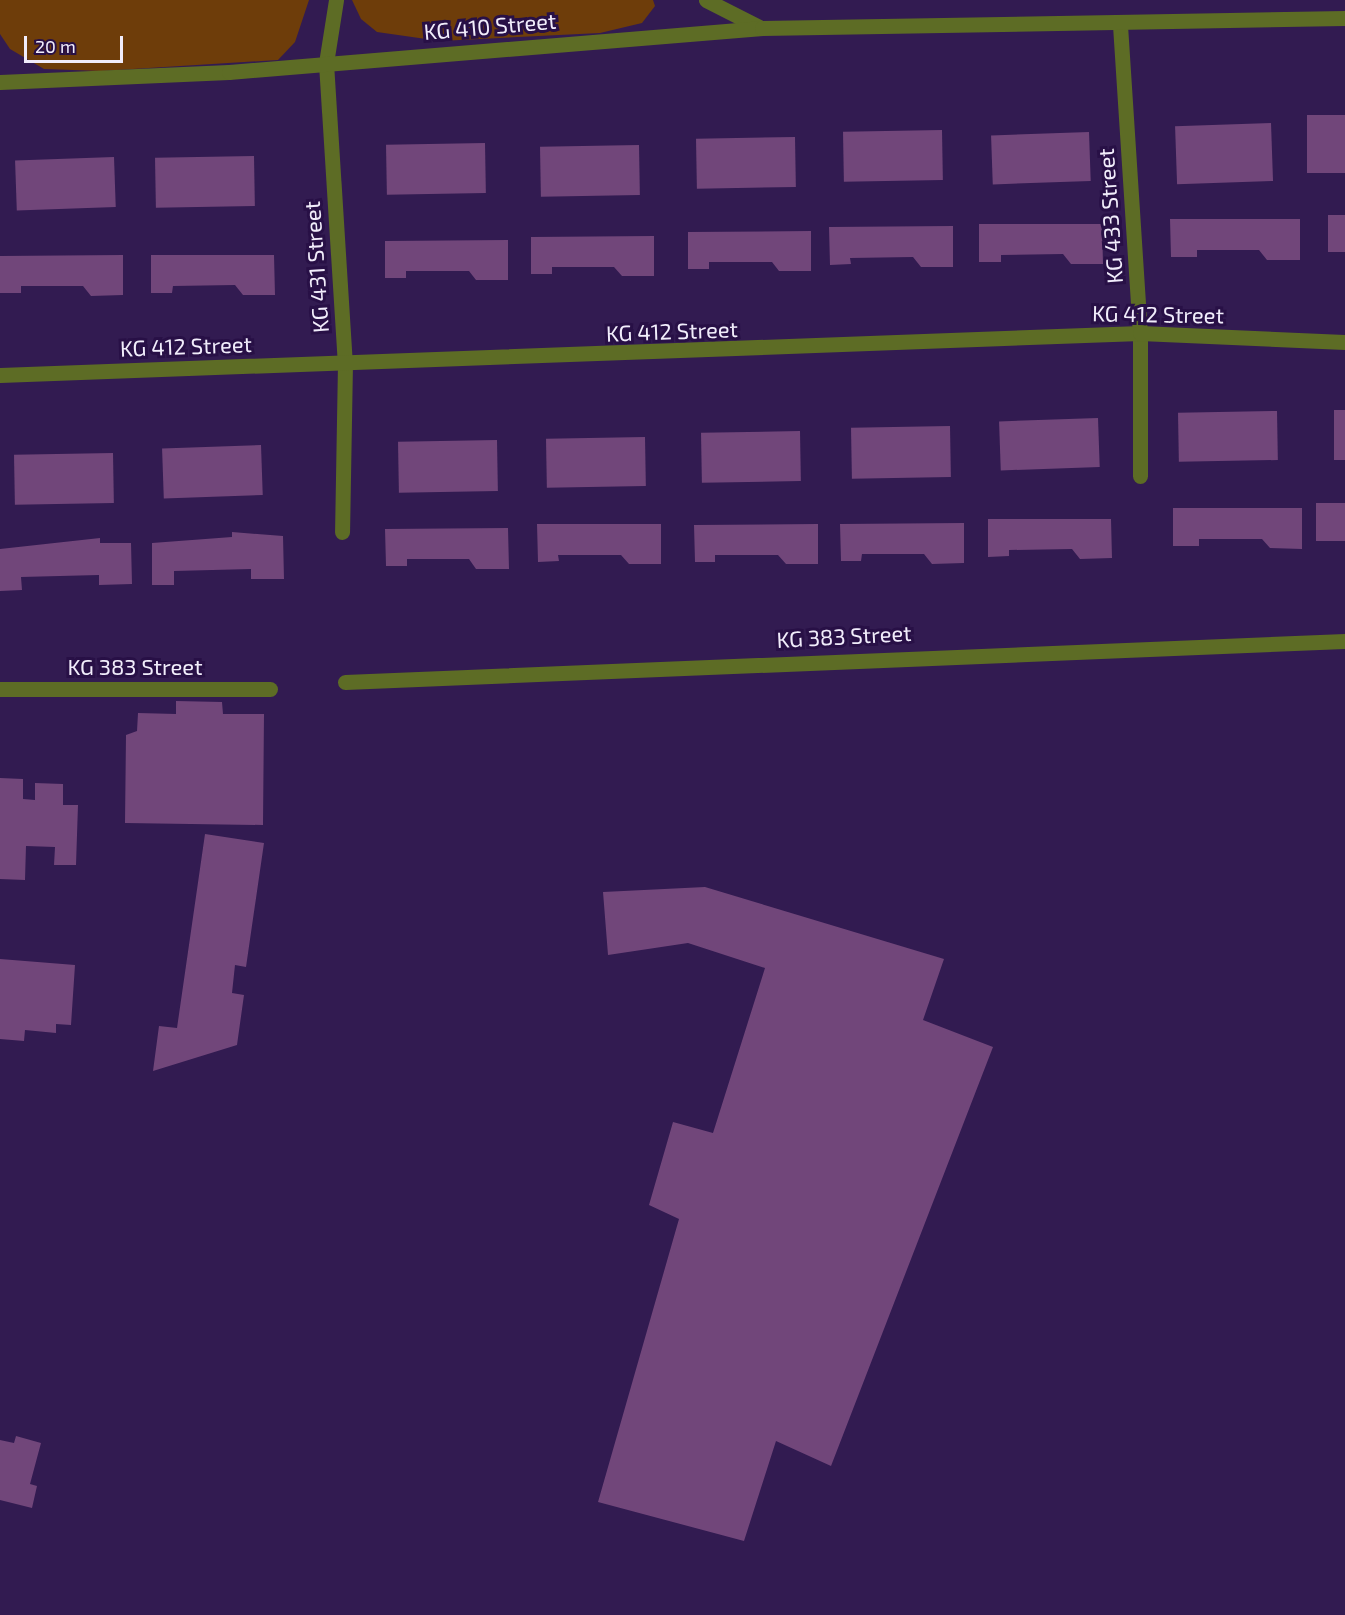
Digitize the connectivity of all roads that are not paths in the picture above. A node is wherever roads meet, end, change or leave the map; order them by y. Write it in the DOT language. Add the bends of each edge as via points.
graph roads {
  1 [pos="336,0"];
  2 [pos="706,0"];
  3 [pos="1345,18"];
  4 [pos="1120,25"];
  5 [pos="762,28"];
  6 [pos="326,63"];
  7 [pos="0,82"];
  8 [pos="1140,333"];
  9 [pos="1345,342"];
  10 [pos="345,363"];
  11 [pos="0,375"];
  12 [pos="1140,476"];
  13 [pos="342,532"];
  14 [pos="1345,641"];
  15 [pos="345,681"];
  16 [pos="0,689"];
  17 [pos="270,689"];
  1 -- 6 [label="street, KG 431 Street"];
  2 -- 5 [label="street"];
  3 -- 4 [label="street, KG 410 Street"];
  4 -- 5 [label="street, KG 410 Street"];
  4 -- 8 [label="street, KG 433 Street"];
  5 -- 6 [label="street, KG 410 Street"];
  6 -- 7 [label="street, KG 410 Street"];
  6 -- 10 [label="street, KG 431 Street"];
  8 -- 9 [label="street, KG 412 Street"];
  8 -- 10 [label="street, KG 412 Street"];
  8 -- 12 [label="street, KG 433 Street"];
  10 -- 11 [label="street, KG 412 Street"];
  10 -- 13 [label="street, KG 431 Street"];
  14 -- 15 [label="street, KG 383 Street"];
  16 -- 17 [label="street, KG 383 Street"];
}
